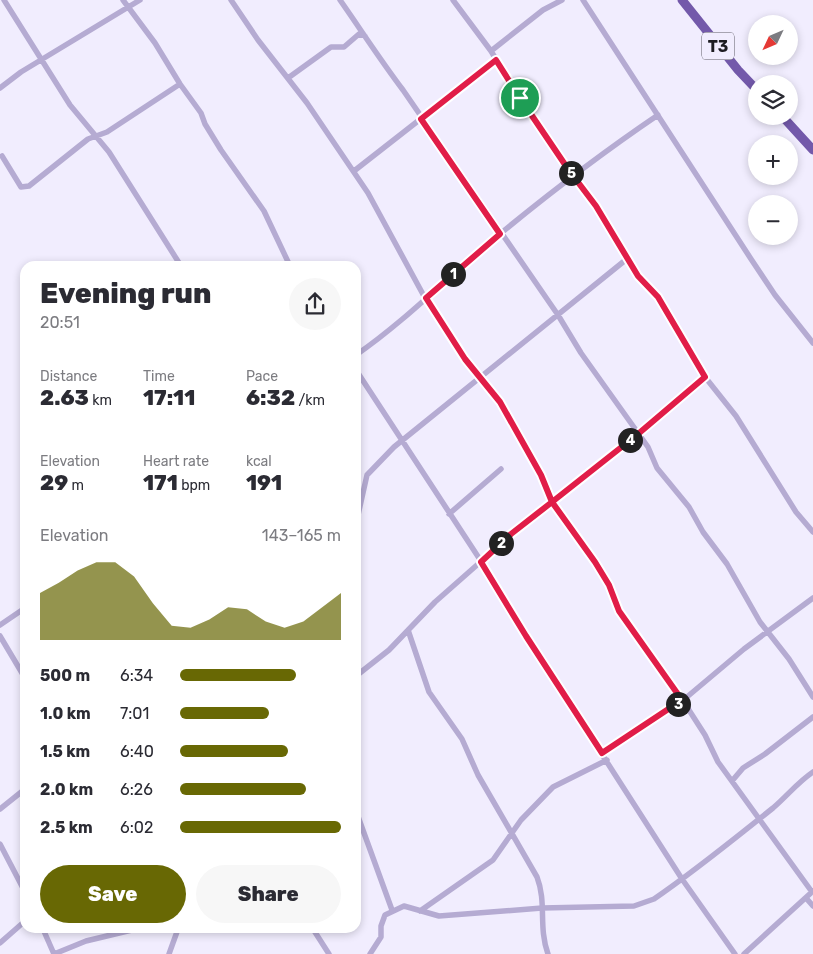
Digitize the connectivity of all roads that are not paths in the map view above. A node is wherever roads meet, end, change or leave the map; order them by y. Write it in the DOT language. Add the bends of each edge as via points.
graph roads {
  1 [pos="4,0"];
  2 [pos="123,0"];
  3 [pos="140,0"];
  4 [pos="231,0"];
  5 [pos="340,0"];
  6 [pos="453,0"];
  7 [pos="562,0"];
  8 [pos="583,0"];
  9 [pos="682,0"];
  10 [pos="128,8"];
  11 [pos="365,36"];
  12 [pos="491,51"];
  13 [pos="42,60"];
  14 [pos="496,60"];
  15 [pos="288,78"];
  16 [pos="748,81"];
  17 [pos="180,84"];
  18 [pos="0,88"];
  19 [pos="658,115"];
  20 [pos="421,119"];
  21 [pos="790,125"];
  22 [pos="96,136"];
  23 [pos="813,150"];
  24 [pos="1,155"];
  25 [pos="354,171"];
  26 [pos="574,177"];
  27 [pos="500,234"];
  28 [pos="628,258"];
  29 [pos="178,261"];
  30 [pos="288,261"];
  31 [pos="426,298"];
  32 [pos="558,315"];
  33 [pos="813,343"];
  34 [pos="361,351"];
  35 [pos="705,377"];
  36 [pos="361,378"];
  37 [pos="479,378"];
  38 [pos="638,434"];
  39 [pos="401,441"];
  40 [pos="501,469"];
  41 [pos="361,502"];
  42 [pos="552,502"];
  43 [pos="448,514"];
  44 [pos="813,532"];
  45 [pos="481,562"];
  46 [pos="813,598"];
  47 [pos="20,612"];
  48 [pos="0,626"];
  49 [pos="408,630"];
  50 [pos="768,632"];
  51 [pos="0,636"];
  52 [pos="20,670"];
  53 [pos="361,672"];
  54 [pos="813,697"];
  55 [pos="682,700"];
  56 [pos="813,717"];
  57 [pos="602,753"];
  58 [pos="607,760"];
  59 [pos="813,772"];
  60 [pos="732,781"];
  61 [pos="20,793"];
  62 [pos="0,810"];
  63 [pos="760,818"];
  64 [pos="361,825"];
  65 [pos="512,832"];
  66 [pos="0,844"];
  67 [pos="682,879"];
  68 [pos="20,882"];
  69 [pos="812,892"];
  70 [pos="806,898"];
  71 [pos="813,906"];
  72 [pos="542,908"];
  73 [pos="392,910"];
  74 [pos="420,911"];
  75 [pos="20,925"];
  76 [pos="45,933"];
  77 [pos="121,933"];
  78 [pos="177,933"];
  79 [pos="316,933"];
  80 [pos="0,943"];
  81 [pos="54,954"];
  82 [pos="169,954"];
  83 [pos="329,954"];
  84 [pos="370,954"];
  85 [pos="548,954"];
  86 [pos="735,954"];
  87 [pos="744,954"];
  1 -- 13 [label="street"];
  2 -- 10 [label="street"];
  3 -- 10 [label="street"];
  4 -- 15 [label="street"];
  5 -- 11 [label="street"];
  6 -- 12 [label="street"];
  7 -- 12 [label="street" via="542,10"];
  8 -- 19 [label="street"];
  9 -- 16 [label="highway, T3"];
  10 -- 13 [label="street"];
  10 -- 17 [label="street" via="155,43"];
  11 -- 15 [label="street" via="359,34 344,47 331,47"];
  11 -- 20 [label="street"];
  12 -- 14 [label="street"];
  13 -- 18 [label="street"];
  13 -- 22 [label="street" via="70,105"];
  14 -- 20 [label="street"];
  14 -- 26 [label="street"];
  15 -- 25 [label="street"];
  17 -- 22 [label="street"];
  17 -- 30 [label="street" via="264,211"];
  19 -- 26 [label="street"];
  19 -- 33 [label="street" via="776,295"];
  20 -- 25 [label="street"];
  20 -- 27 [label="street"];
  21 -- 23 [label="highway"];
  22 -- 24 [label="street" via="25,187"];
  22 -- 29 [label="street"];
  25 -- 31 [label="street"];
  26 -- 27 [label="street"];
  26 -- 28 [label="street"];
  27 -- 31 [label="street"];
  27 -- 32 [label="street"];
  28 -- 32 [label="street"];
  28 -- 35 [label="street" via="644,283 658,297"];
  31 -- 34 [label="street"];
  31 -- 37 [label="street"];
  32 -- 37 [label="street"];
  32 -- 38 [label="street"];
  35 -- 38 [label="street"];
  35 -- 44 [label="street" via="736,416 796,512"];
  36 -- 39 [label="street"];
  37 -- 39 [label="street"];
  37 -- 42 [label="street" via="500,402 541,475"];
  38 -- 42 [label="street"];
  38 -- 50 [label="street" via="657,468 689,507"];
  39 -- 41 [label="street" via="367,475"];
  39 -- 43 [label="street"];
  40 -- 43 [label="street"];
  42 -- 45 [label="street"];
  42 -- 55 [label="street" via="595,562 619,611"];
  43 -- 45 [label="street"];
  45 -- 49 [label="street"];
  45 -- 57 [label="street"];
  46 -- 50 [label="street"];
  47 -- 48 [label="street"];
  49 -- 53 [label="street" via="383,656"];
  49 -- 65 [label="street" via="429,692 462,739 478,775"];
  50 -- 54 [label="street" via="790,659"];
  50 -- 55 [label="street"];
  51 -- 52 [label="street"];
  55 -- 57 [label="street"];
  55 -- 60 [label="street"];
  56 -- 60 [label="street" via="743,768"];
  57 -- 58 [label="street"];
  58 -- 65 [label="street" via="553,787"];
  58 -- 67 [label="street"];
  59 -- 63 [label="street"];
  60 -- 63 [label="street"];
  61 -- 62 [label="street"];
  63 -- 67 [label="street"];
  63 -- 69 [label="street"];
  64 -- 73 [label="street"];
  65 -- 72 [label="street" via="539,882 543,894"];
  65 -- 74 [label="street" via="494,860"];
  66 -- 68 [label="street"];
  67 -- 72 [label="street" via="654,899 634,906"];
  67 -- 86 [label="street"];
  69 -- 70 [label="street"];
  70 -- 71 [label="street"];
  70 -- 87 [label="street"];
  72 -- 74 [label="street" via="439,916"];
  72 -- 85 [label="street" via="542,935"];
  73 -- 74 [label="street" via="404,906"];
  73 -- 84 [label="street" via="385,916 380,926 381,937"];
  75 -- 80 [label="street"];
  76 -- 81 [label="street"];
  77 -- 81 [label="street"];
  78 -- 82 [label="street"];
  79 -- 83 [label="street"];
}
